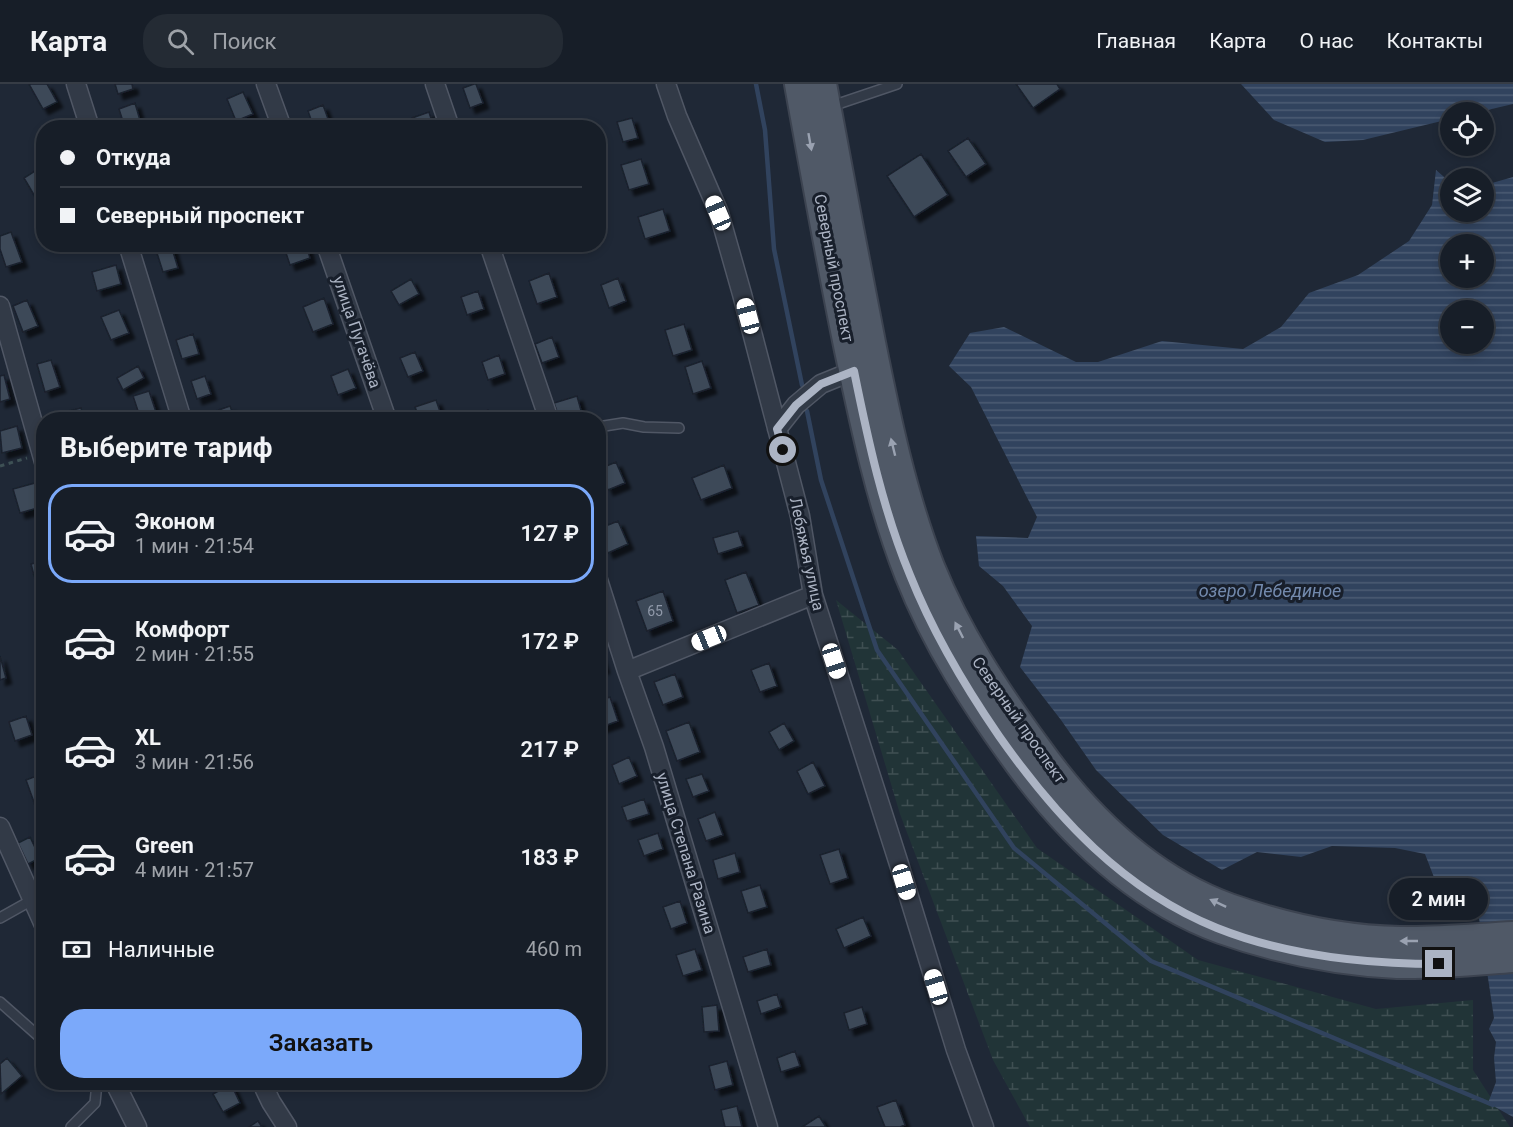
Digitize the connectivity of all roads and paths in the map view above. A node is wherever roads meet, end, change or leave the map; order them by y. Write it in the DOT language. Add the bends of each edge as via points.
graph roads {
  1 [pos="76,84"];
  2 [pos="266,84"];
  3 [pos="435,84"];
  4 [pos="666,84"];
  5 [pos="799,84"];
  6 [pos="897,84"];
  7 [pos="824,96"];
  8 [pos="87,120"];
  9 [pos="279,120"];
  10 [pos="447,120"];
  11 [pos="834,213"];
  12 [pos="130,252"];
  13 [pos="329,252"];
  14 [pos="492,252"];
  15 [pos="0,306"];
  16 [pos="854,371"];
  17 [pos="180,412"];
  18 [pos="384,412"];
  19 [pos="546,412"];
  20 [pos="606,426"];
  21 [pos="679,428"];
  22 [pos="777,429"];
  23 [pos="36,436"];
  24 [pos="36,459"];
  25 [pos="0,466"];
  26 [pos="813,595"];
  27 [pos="606,605"];
  28 [pos="627,672"];
  29 [pos="0,827"];
  30 [pos="36,892"];
  31 [pos="36,897"];
  32 [pos="0,918"];
  33 [pos="1513,936"];
  34 [pos="1468,950"];
  35 [pos="1513,958"];
  36 [pos="0,1002"];
  37 [pos="36,1034"];
  38 [pos="96,1090"];
  39 [pos="118,1090"];
  40 [pos="265,1090"];
  41 [pos="71,1127"];
  42 [pos="137,1127"];
  43 [pos="287,1127"];
  44 [pos="768,1127"];
  45 [pos="984,1127"];
  1 -- 8 [label="street"];
  2 -- 9 [label="street"];
  3 -- 10 [label="street"];
  4 -- 22 [label="street, Лебяжья улица" via="718,213"];
  5 -- 11 [label="main road, Северный проспект, one-way"];
  6 -- 7 [label="lane"];
  7 -- 11 [label="main road, Северный проспект"];
  11 -- 16 [label="main road, Северный проспект"];
  34 -- 11 [label="main road, Северный проспект, one-way" via="1311,931 1226,907 1151,866 1117,840 1078,801 992,686 930,566 887,422"];
  12 -- 17 [label="street"];
  13 -- 18 [label="street, улица Пугачёва"];
  14 -- 19 [label="street"];
  15 -- 23 [label="street"];
  16 -- 22 [label="street" via="821,384 796,405"];
  16 -- 34 [label="main road, Северный проспект" via="893,530 928,619 973,698 1010,751 1068,824 1102,857 1138,885 1218,928 1306,953 1398,964"];
  20 -- 21 [label="lane" via="623,423"];
  22 -- 26 [label="street, Лебяжья улица" via="800,516"];
  24 -- 25 [label="path"];
  26 -- 28 [label="street"];
  26 -- 45 [label="street, Лебяжья улица" via="956,1050"];
  27 -- 28 [label="street, улица Степана Разина"];
  28 -- 44 [label="street, улица Степана Разина" via="654,747"];
  29 -- 30 [label="street"];
  31 -- 32 [label="lane"];
  33 -- 34 [label="main road"];
  34 -- 35 [label="main road"];
  36 -- 37 [label="lane"];
  38 -- 41 [label="lane" via="95,1103"];
  39 -- 42 [label="street"];
  40 -- 43 [label="street"];
}
